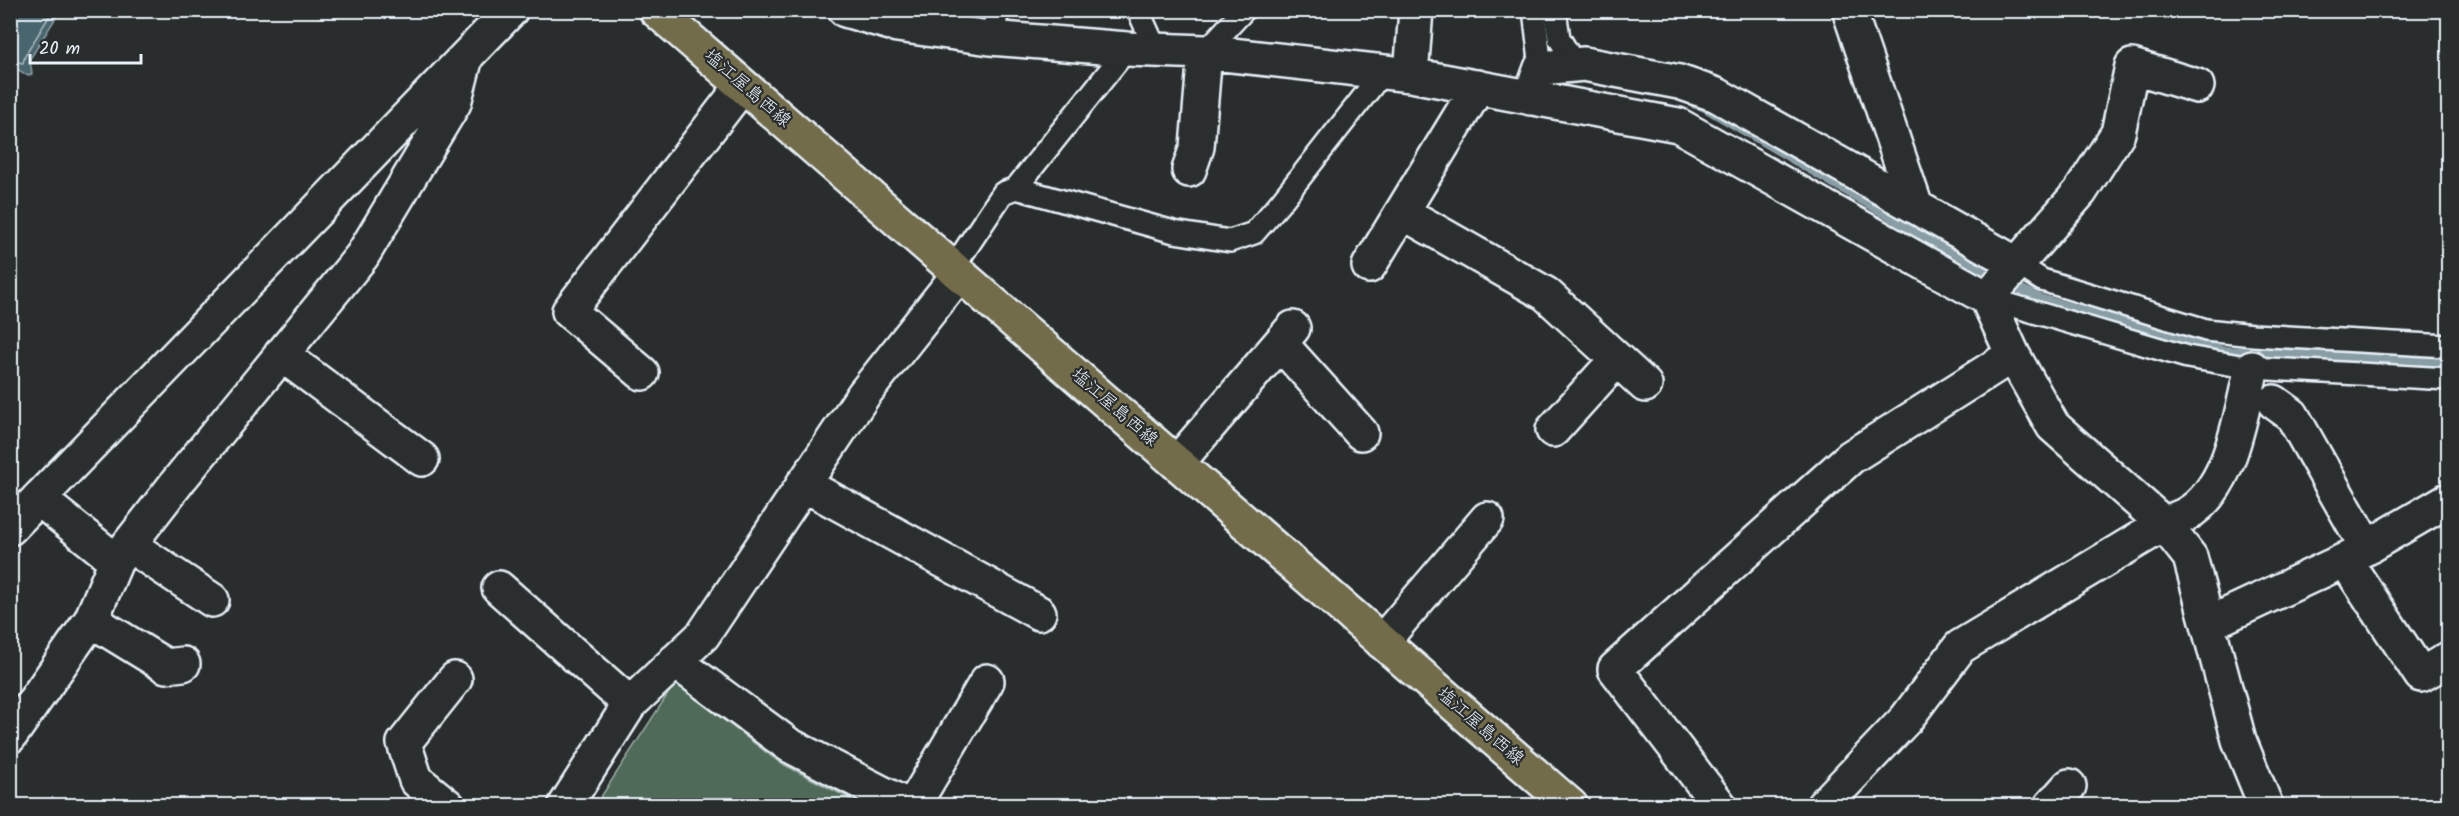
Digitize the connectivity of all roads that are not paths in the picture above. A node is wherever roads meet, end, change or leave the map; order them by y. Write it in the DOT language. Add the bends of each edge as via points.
graph roads {
  1 [pos="511,10"];
  2 [pos="656,10"];
  3 [pos="845,10"];
  4 [pos="1138,10"];
  5 [pos="1244,10"];
  6 [pos="1416,10"];
  7 [pos="1534,10"];
  8 [pos="1555,10"];
  9 [pos="1848,10"];
  10 [pos="994,24"];
  11 [pos="1141,49"];
  12 [pos="1205,52"];
  13 [pos="466,57"];
  14 [pos="1397,73"];
  15 [pos="1548,75"];
  16 [pos="742,86"];
  17 [pos="2197,86"];
  18 [pos="1478,87"];
  19 [pos="1189,170"];
  20 [pos="1016,188"];
  21 [pos="1916,207"];
  22 [pos="1402,212"];
  23 [pos="1369,266"];
  24 [pos="956,271"];
  25 [pos="2002,281"];
  26 [pos="2448,346"];
  27 [pos="281,354"];
  28 [pos="2013,355"];
  29 [pos="1617,359"];
  30 [pos="2252,368"];
  31 [pos="642,373"];
  32 [pos="2448,380"];
  33 [pos="1646,385"];
  34 [pos="2274,402"];
  35 [pos="1553,430"];
  36 [pos="1361,433"];
  37 [pos="422,459"];
  38 [pos="1177,463"];
  39 [pos="803,484"];
  40 [pos="39,498"];
  41 [pos="2448,500"];
  42 [pos="1487,519"];
  43 [pos="2164,524"];
  44 [pos="10,528"];
  45 [pos="123,553"];
  46 [pos="2356,554"];
  47 [pos="499,588"];
  48 [pos="212,600"];
  49 [pos="1039,613"];
  50 [pos="91,620"];
  51 [pos="2208,624"];
  52 [pos="1382,642"];
  53 [pos="2448,659"];
  54 [pos="675,661"];
  55 [pos="183,664"];
  56 [pos="455,678"];
  57 [pos="987,681"];
  58 [pos="630,704"];
  59 [pos="10,736"];
  60 [pos="448,806"];
  61 [pos="565,806"];
  62 [pos="907,806"];
  63 [pos="913,806"];
  64 [pos="1571,806"];
  65 [pos="1720,806"];
  66 [pos="1823,806"];
  67 [pos="2266,806"];
  1 -- 13 [label="street"];
  2 -- 16 [label="main road, 塩江屋島西線"];
  3 -- 10 [label="street" via="897,26"];
  4 -- 11 [label="lane"];
  5 -- 12 [label="lane"];
  6 -- 14 [label="street"];
  7 -- 15 [label="lane"];
  8 -- 15 [label="lane" via="1559,38"];
  9 -- 21 [label="street"];
  10 -- 11 [label="street"];
  11 -- 12 [label="street"];
  11 -- 20 [label="lane"];
  12 -- 14 [label="street"];
  12 -- 19 [label="street" via="1197,147"];
  13 -- 27 [label="street" via="454,103 362,256"];
  13 -- 40 [label="street"];
  14 -- 18 [label="street"];
  14 -- 20 [label="lane" via="1254,232 1230,241 1173,232"];
  15 -- 18 [label="street"];
  15 -- 21 [label="street" via="1584,64 1679,82 1717,95"];
  15 -- 25 [label="street" via="1678,125"];
  16 -- 24 [label="main road, 塩江屋島西線"];
  16 -- 31 [label="street" via="569,311"];
  17 -- 25 [label="street" via="2132,66 2118,133 2080,192"];
  18 -- 22 [label="street"];
  20 -- 24 [label="lane" via="1003,193"];
  21 -- 25 [label="street"];
  22 -- 23 [label="street"];
  22 -- 29 [label="street" via="1546,294"];
  24 -- 38 [label="main road, 塩江屋島西線"];
  24 -- 39 [label="street"];
  25 -- 26 [label="lane" via="2042,280 2206,330"];
  25 -- 28 [label="street"];
  25 -- 30 [label="lane" via="2187,357"];
  27 -- 37 [label="street"];
  27 -- 45 [label="street"];
  28 -- 43 [label="street" via="2053,426"];
  28 -- 65 [label="street" via="1851,457 1616,669"];
  29 -- 33 [label="street"];
  29 -- 35 [label="street"];
  30 -- 32 [label="lane"];
  30 -- 43 [label="street" via="2225,470 2209,494 2186,514"];
  34 -- 46 [label="street" via="2292,415"];
  36 -- 38 [label="street" via="1287,336"];
  38 -- 52 [label="main road, 塩江屋島西線"];
  39 -- 49 [label="street"];
  39 -- 54 [label="street" via="703,635"];
  40 -- 44 [label="street"];
  40 -- 45 [label="street"];
  41 -- 46 [label="street"];
  42 -- 52 [label="street"];
  43 -- 51 [label="street" via="2190,557"];
  43 -- 66 [label="street" via="1959,647 1906,719"];
  45 -- 48 [label="street"];
  45 -- 50 [label="street"];
  46 -- 51 [label="street"];
  46 -- 53 [label="street" via="2421,675"];
  47 -- 58 [label="street"];
  50 -- 55 [label="street" via="166,666"];
  50 -- 59 [label="street"];
  51 -- 67 [label="street" via="2239,740"];
  52 -- 64 [label="main road, 塩江屋島西線"];
  54 -- 58 [label="street"];
  54 -- 62 [label="street" via="789,745"];
  56 -- 60 [label="street" via="404,743 416,780"];
  57 -- 63 [label="street"];
  58 -- 61 [label="street"];
}
